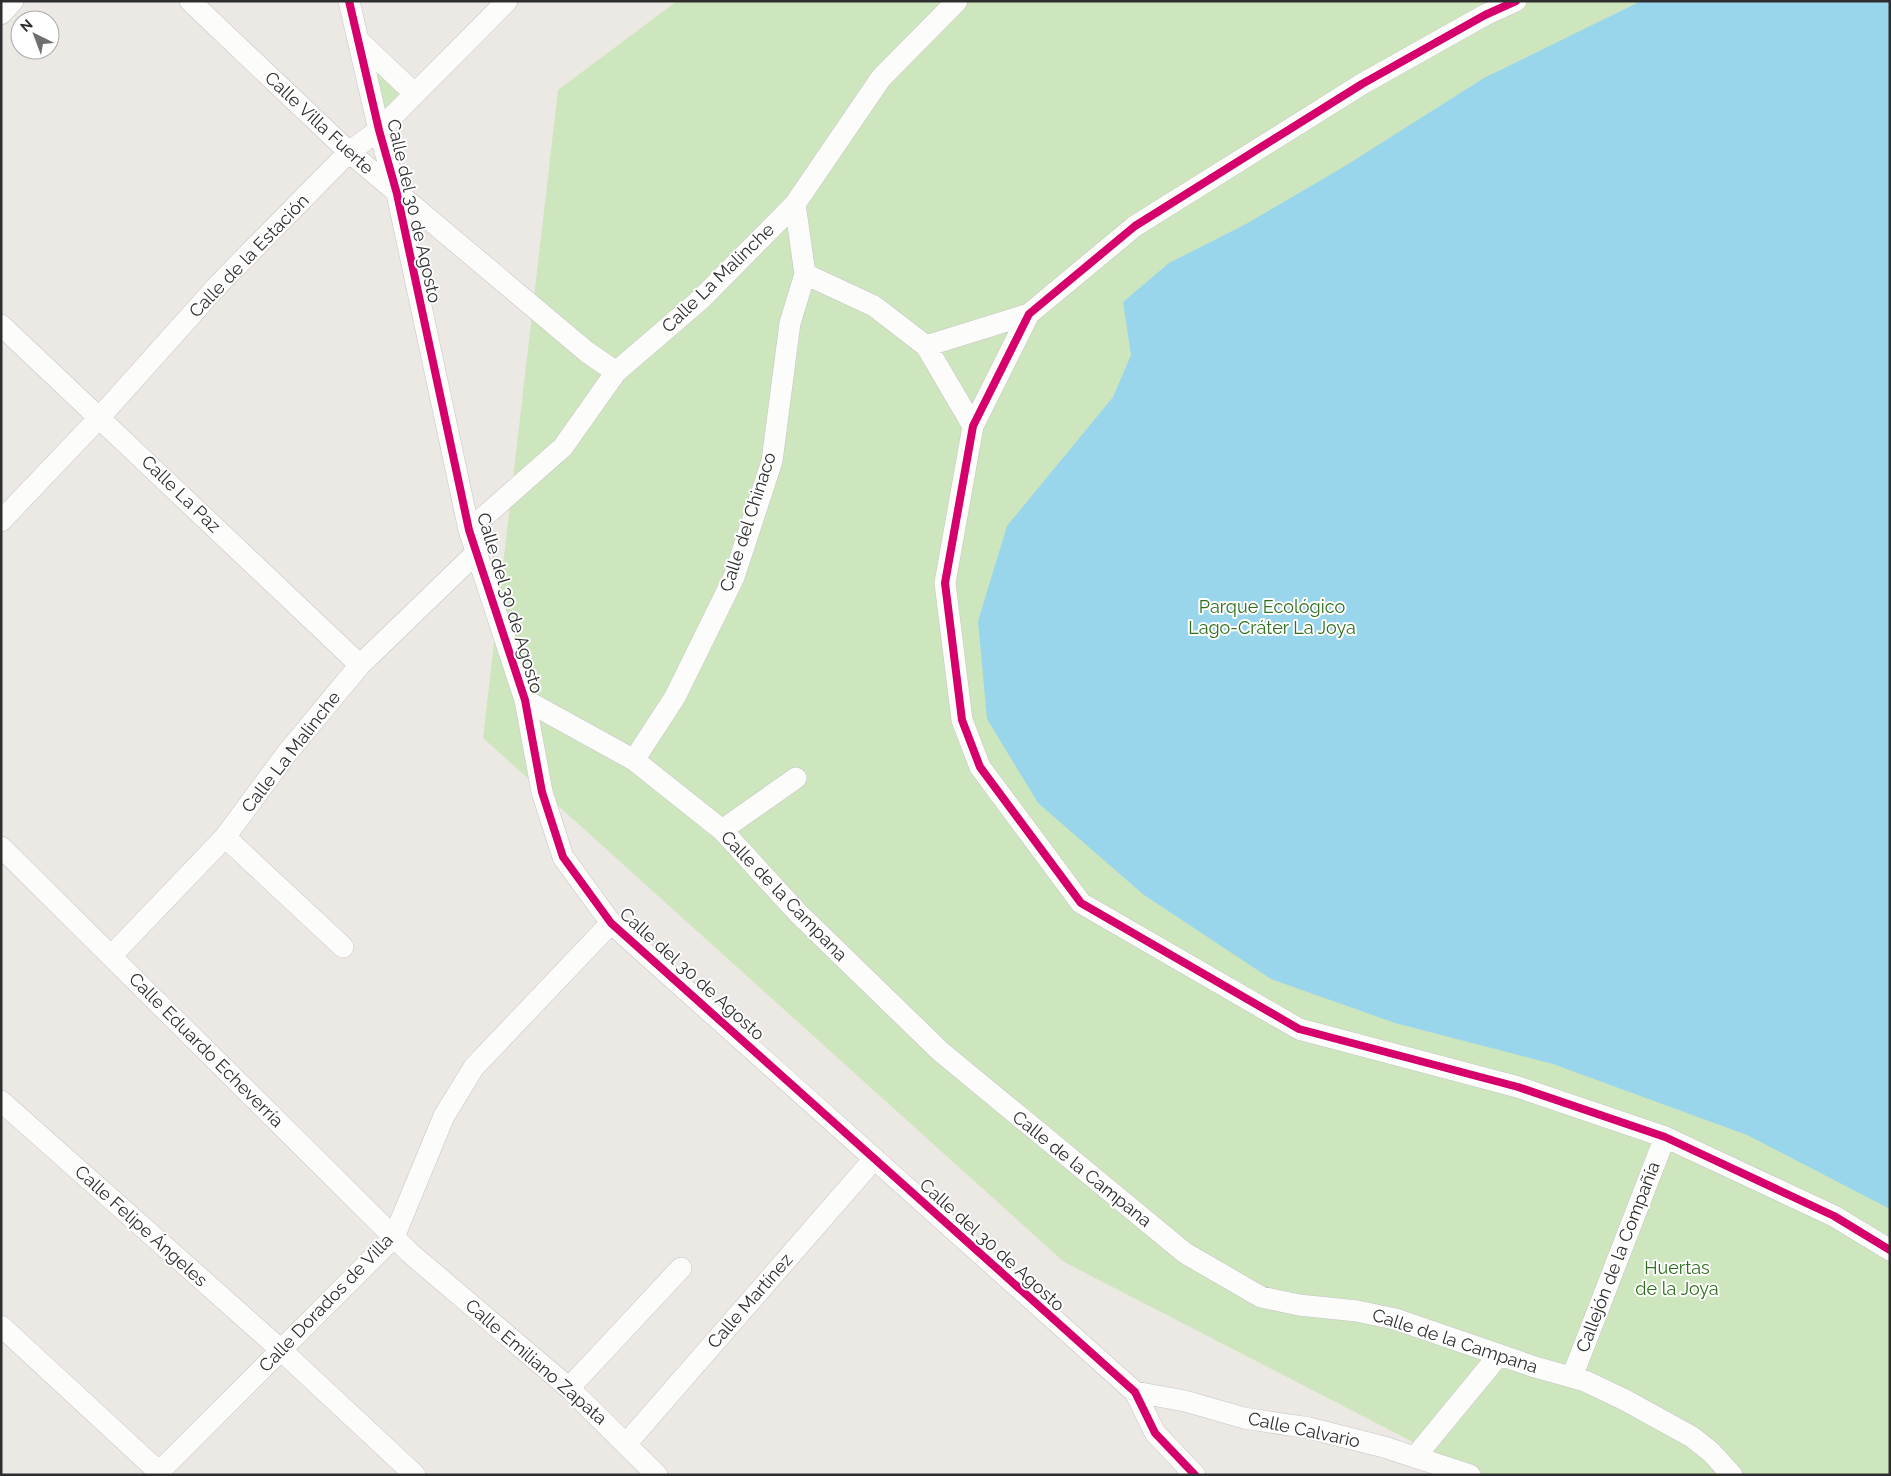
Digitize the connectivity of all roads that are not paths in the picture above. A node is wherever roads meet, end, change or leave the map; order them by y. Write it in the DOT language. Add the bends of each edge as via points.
graph roads {
  1 [pos="13,1"];
  2 [pos="190,1"];
  3 [pos="349,1"];
  4 [pos="507,1"];
  5 [pos="1516,1"];
  6 [pos="948,4"];
  7 [pos="1,14"];
  8 [pos="359,41"];
  9 [pos="414,93"];
  10 [pos="379,130"];
  11 [pos="349,152"];
  12 [pos="397,194"];
  13 [pos="795,204"];
  14 [pos="805,274"];
  15 [pos="1029,314"];
  16 [pos="1,325"];
  17 [pos="926,346"];
  18 [pos="616,372"];
  19 [pos="100,417"];
  20 [pos="973,426"];
  21 [pos="1,520"];
  22 [pos="469,530"];
  23 [pos="476,553"];
  24 [pos="360,665"];
  25 [pos="525,700"];
  26 [pos="634,760"];
  27 [pos="796,778"];
  28 [pos="722,830"];
  29 [pos="224,837"];
  30 [pos="1,847"];
  31 [pos="611,923"];
  32 [pos="343,948"];
  33 [pos="112,955"];
  34 [pos="1,1101"];
  35 [pos="1665,1138"];
  36 [pos="874,1159"];
  37 [pos="394,1237"];
  38 [pos="1890,1250"];
  39 [pos="410,1253"];
  40 [pos="681,1268"];
  41 [pos="1,1326"];
  42 [pos="281,1350"];
  43 [pos="1499,1355"];
  44 [pos="1572,1377"];
  45 [pos="569,1388"];
  46 [pos="1135,1392"];
  47 [pos="626,1444"];
  48 [pos="1415,1458"];
  49 [pos="157,1473"];
  50 [pos="415,1475"];
  51 [pos="657,1475"];
  52 [pos="1195,1475"];
  53 [pos="1470,1475"];
  54 [pos="1732,1475"];
  1 -- 7 [label="street"];
  2 -- 11 [label="street, Calle Villa Fuerte"];
  3 -- 8 [label="street, Calle del 30 de Agosto"];
  4 -- 9 [label="street, Calle de la Estación"];
  5 -- 15 [label="street" via="1485,14 1362,84 1135,226"];
  6 -- 13 [label="street, Calle La Malinche" via="882,78"];
  8 -- 9 [label="street"];
  8 -- 10 [label="street, Calle del 30 de Agosto"];
  9 -- 10 [label="street, Calle de la Estación"];
  10 -- 11 [label="street, Calle de la Estación"];
  10 -- 12 [label="street, Calle del 30 de Agosto"];
  11 -- 12 [label="street, Calle Villa Fuerte"];
  11 -- 19 [label="street, Calle de la Estación" via="219,284"];
  12 -- 18 [label="street, Calle Villa Fuerte" via="587,352"];
  12 -- 22 [label="street, Calle del 30 de Agosto"];
  13 -- 14 [label="street, Calle del Chinaco"];
  13 -- 18 [label="street, Calle La Malinche" via="701,299"];
  14 -- 17 [label="street" via="874,306"];
  14 -- 26 [label="street, Calle del Chinaco" via="790,323 772,461 734,577 675,696"];
  15 -- 17 [label="street"];
  15 -- 20 [label="street"];
  16 -- 19 [label="street, Calle La Paz"];
  17 -- 20 [label="street"];
  18 -- 22 [label="street, Calle La Malinche" via="563,447"];
  19 -- 21 [label="street, Calle de la Estación"];
  19 -- 24 [label="street, Calle La Paz"];
  20 -- 35 [label="street" via="944,583 962,720 980,767 1081,903 1299,1030 1518,1087"];
  22 -- 23 [label="street, Calle del 30 de Agosto"];
  23 -- 24 [label="street, Calle La Malinche"];
  23 -- 25 [label="street, Calle del 30 de Agosto"];
  24 -- 29 [label="street, Calle La Malinche" via="287,753"];
  25 -- 26 [label="street, Calle de la Campana"];
  25 -- 31 [label="street, Calle del 30 de Agosto" via="542,792 563,857"];
  26 -- 28 [label="street, Calle de la Campana"];
  27 -- 28 [label="street"];
  28 -- 43 [label="street, Calle de la Campana" via="798,913 940,1052 1185,1252 1261,1297 1395,1319"];
  29 -- 32 [label="street"];
  29 -- 33 [label="street, Calle La Malinche"];
  30 -- 33 [label="street, Calle Eduardo Echeverría"];
  31 -- 36 [label="street, Calle del 30 de Agosto"];
  31 -- 37 [label="street, Calle Dorados de Villa" via="474,1067 444,1116"];
  33 -- 37 [label="street, Calle Eduardo Echeverría"];
  34 -- 42 [label="street, Calle Felipe Ángeles"];
  35 -- 38 [label="street" via="1834,1216"];
  35 -- 44 [label="street, Callejón de la Compañía"];
  36 -- 46 [label="street, Calle del 30 de Agosto"];
  36 -- 47 [label="street, Calle Martínez"];
  37 -- 39 [label="street, Calle Eduardo Echeverría"];
  37 -- 42 [label="street, Calle Dorados de Villa"];
  39 -- 45 [label="street, Calle Emiliano Zapata"];
  40 -- 45 [label="street"];
  41 -- 49 [label="street"];
  42 -- 49 [label="street, Calle Dorados de Villa"];
  42 -- 50 [label="street, Calle Felipe Ángeles"];
  43 -- 44 [label="street, Calle de la Campana"];
  43 -- 48 [label="street"];
  44 -- 54 [label="street, Calle de la Campana" via="1625,1400 1692,1437"];
  45 -- 47 [label="street, Calle Emiliano Zapata"];
  46 -- 48 [label="street, Calle Calvario" via="1185,1401 1244,1418 1309,1428"];
  46 -- 52 [label="street" via="1155,1433"];
  47 -- 51 [label="street, Calle Emiliano Zapata"];
  48 -- 53 [label="street, Calle Calvario"];
}
